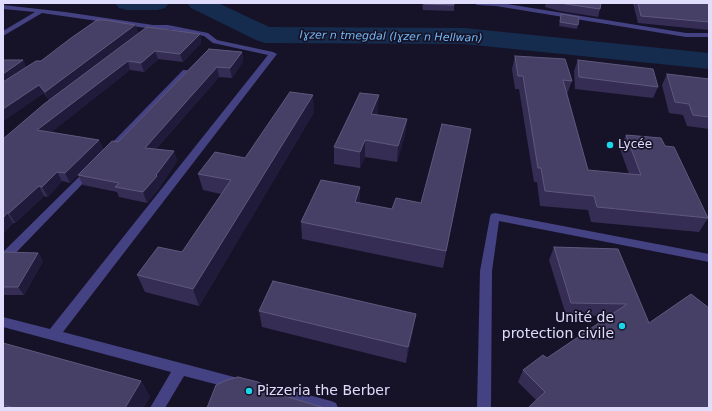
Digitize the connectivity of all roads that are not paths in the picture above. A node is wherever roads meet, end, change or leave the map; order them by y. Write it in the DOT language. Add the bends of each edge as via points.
graph roads {
  1 [pos="477,3"];
  2 [pos="3,7"];
  3 [pos="42,11"];
  4 [pos="3,34"];
  5 [pos="709,35"];
  6 [pos="193,65"];
  7 [pos="709,258"];
  8 [pos="3,260"];
  9 [pos="3,322"];
  10 [pos="53,335"];
  11 [pos="181,368"];
  12 [pos="248,386"];
  13 [pos="263,390"];
  14 [pos="157,408"];
  15 [pos="331,408"];
  16 [pos="484,408"];
  1 -- 5 [label="street" via="686,35"];
  2 -- 3 [label="street"];
  3 -- 4 [label="street"];
  3 -- 10 [label="street" via="150,29 168,27 206,34 212,45 273,54"];
  6 -- 8 [label="street"];
  7 -- 16 [label="street" via="495,217 486,271"];
  9 -- 10 [label="street"];
  10 -- 11 [label="street"];
  11 -- 12 [label="street"];
  11 -- 14 [label="street"];
  13 -- 15 [label="street"];
}
